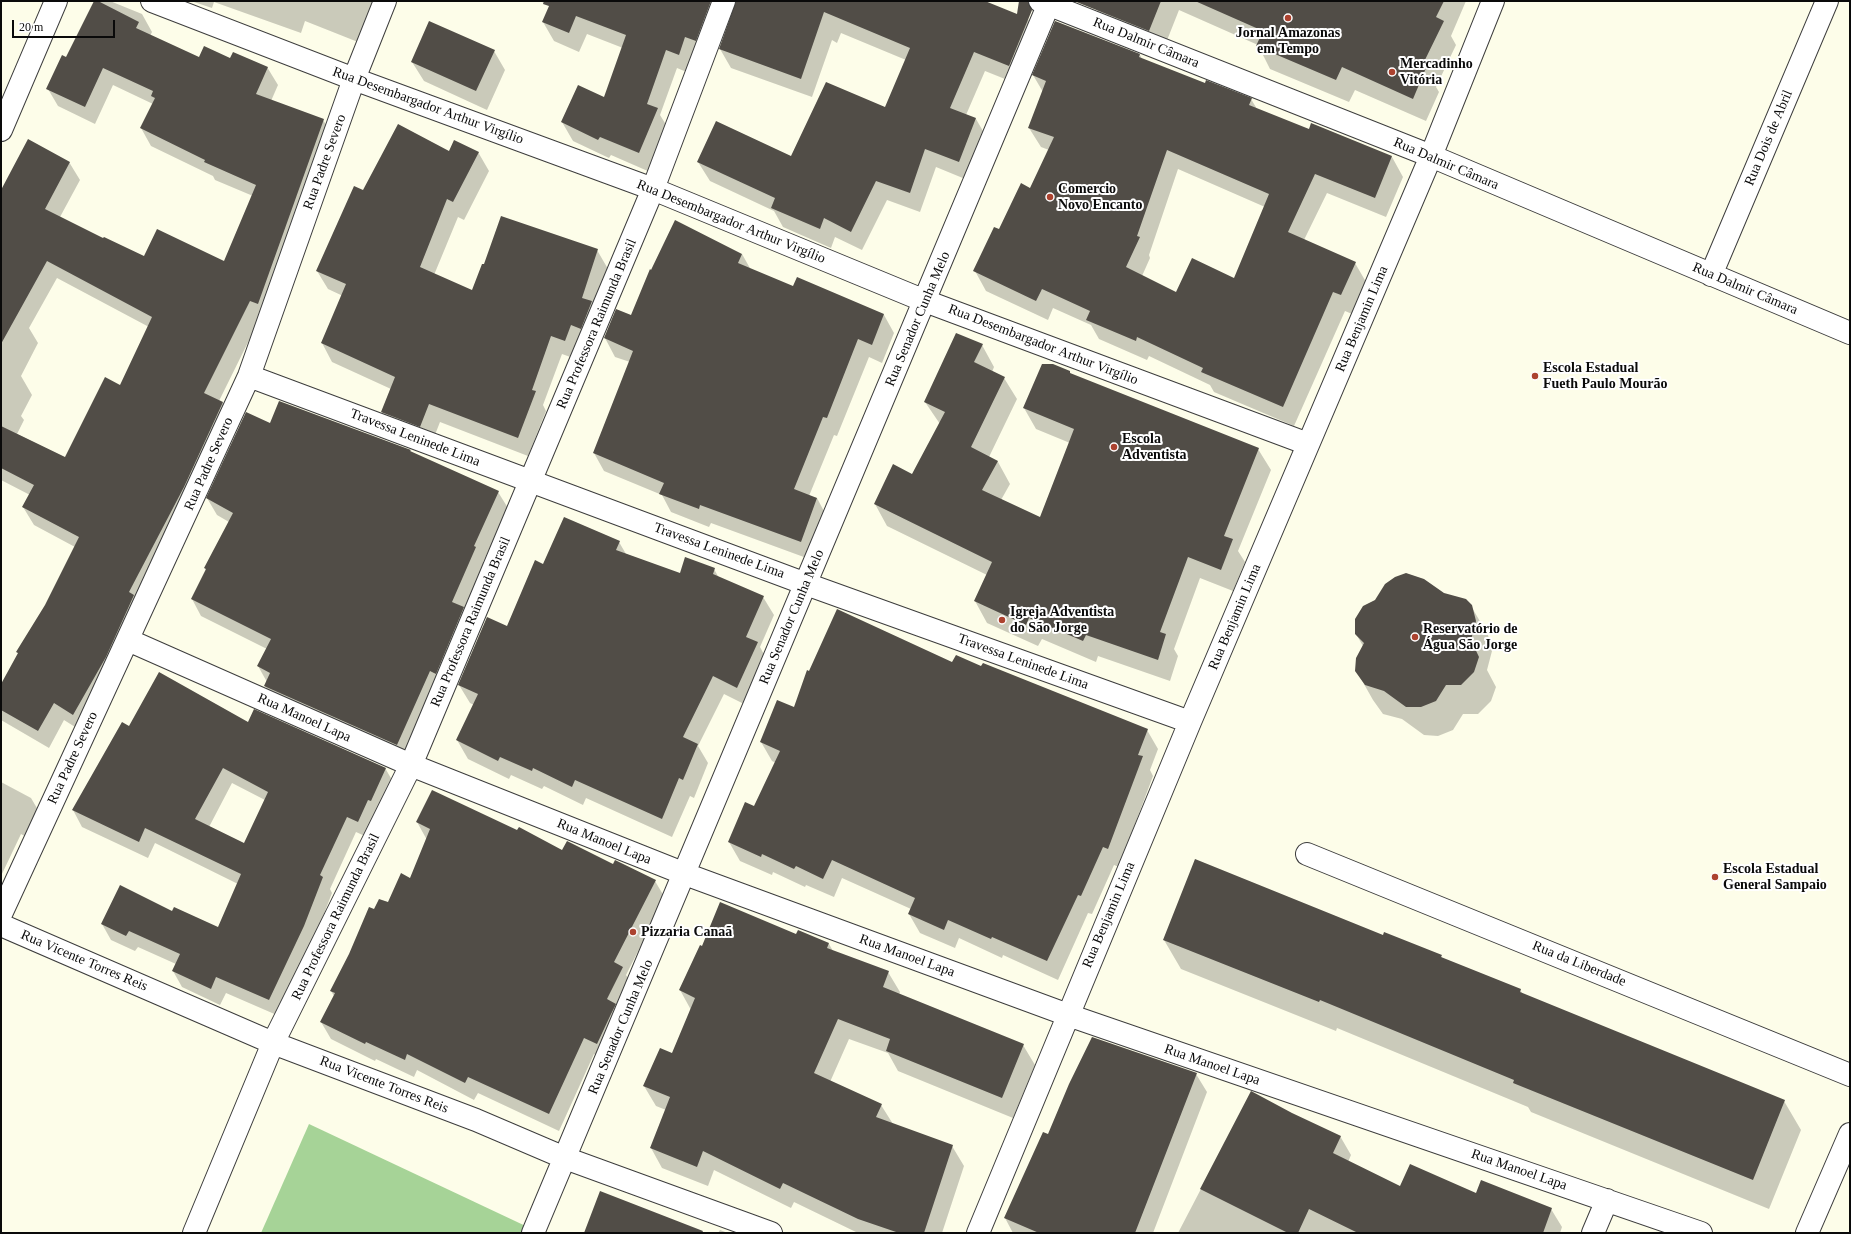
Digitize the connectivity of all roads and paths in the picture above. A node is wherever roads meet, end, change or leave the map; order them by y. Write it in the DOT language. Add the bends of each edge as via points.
graph roads {
  1 [pos="56,1"];
  2 [pos="152,1"];
  3 [pos="386,1"];
  4 [pos="724,1"];
  5 [pos="1493,1"];
  6 [pos="1827,1"];
  7 [pos="1046,2"];
  8 [pos="354,80"];
  9 [pos="1,130"];
  10 [pos="1431,156"];
  11 [pos="653,189"];
  12 [pos="1711,275"];
  13 [pos="925,301"];
  14 [pos="1850,333"];
  15 [pos="249,376"];
  16 [pos="1308,444"];
  17 [pos="531,482"];
  18 [pos="806,584"];
  19 [pos="128,640"];
  20 [pos="1190,722"];
  21 [pos="411,765"];
  22 [pos="1307,854"];
  23 [pos="685,874"];
  24 [pos="1,914"];
  25 [pos="1,925"];
  26 [pos="1068,1015"];
  27 [pos="273,1043"];
  28 [pos="1850,1075"];
  29 [pos="1850,1134"];
  30 [pos="565,1158"];
  31 [pos="1607,1200"];
  32 [pos="194,1233"];
  33 [pos="533,1233"];
  34 [pos="771,1233"];
  35 [pos="978,1233"];
  36 [pos="1593,1233"];
  37 [pos="1701,1233"];
  38 [pos="1807,1233"];
  1 -- 9 [label="street"];
  2 -- 8 [label="street, Rua Desembargador Arthur Virgílio"];
  3 -- 8 [label="street, Rua Padre Severo"];
  4 -- 11 [label="street, Rua Professora Raimunda Brasil"];
  5 -- 10 [label="street, Rua Benjamin Lima"];
  6 -- 12 [label="street, Rua Dois de Abril"];
  7 -- 10 [label="street, Rua Dalmir Câmara"];
  7 -- 13 [label="street, Rua Senador Cunha Melo"];
  8 -- 11 [label="street, Rua Desembargador Arthur Virgílio"];
  8 -- 15 [label="street, Rua Padre Severo"];
  10 -- 12 [label="street, Rua Dalmir Câmara"];
  10 -- 16 [label="street, Rua Benjamin Lima"];
  11 -- 13 [label="street, Rua Desembargador Arthur Virgílio"];
  11 -- 17 [label="street, Rua Professora Raimunda Brasil"];
  12 -- 14 [label="street, Rua Dalmir Câmara"];
  13 -- 16 [label="street, Rua Desembargador Arthur Virgílio"];
  13 -- 18 [label="street, Rua Senador Cunha Melo"];
  15 -- 17 [label="street, Travessa Leninede Lima"];
  15 -- 19 [label="street, Rua Padre Severo"];
  16 -- 20 [label="street, Rua Benjamin Lima"];
  17 -- 18 [label="street, Travessa Leninede Lima"];
  17 -- 21 [label="street, Rua Professora Raimunda Brasil"];
  18 -- 20 [label="street, Travessa Leninede Lima"];
  18 -- 23 [label="street, Rua Senador Cunha Melo"];
  19 -- 21 [label="street, Rua Manoel Lapa"];
  19 -- 24 [label="street, Rua Padre Severo"];
  20 -- 26 [label="street, Rua Benjamin Lima"];
  21 -- 23 [label="street, Rua Manoel Lapa"];
  21 -- 27 [label="street, Rua Professora Raimunda Brasil"];
  22 -- 28 [label="street, Rua da Liberdade"];
  23 -- 26 [label="street, Rua Manoel Lapa"];
  23 -- 30 [label="street, Rua Senador Cunha Melo"];
  25 -- 27 [label="street, Rua Vicente Torres Reis"];
  26 -- 31 [label="street, Rua Manoel Lapa"];
  26 -- 35 [label="street, Rua Benjamin Lima"];
  27 -- 30 [label="street, Rua Vicente Torres Reis" via="476,1120"];
  27 -- 32 [label="street, Rua Professora Raimunda Brasil"];
  29 -- 38 [label="street"];
  30 -- 33 [label="street, Rua Senador Cunha Melo"];
  30 -- 34 [label="street, Rua Vicente Torres Reis"];
  31 -- 36 [label="street"];
  31 -- 37 [label="street, Rua Manoel Lapa"];
}
